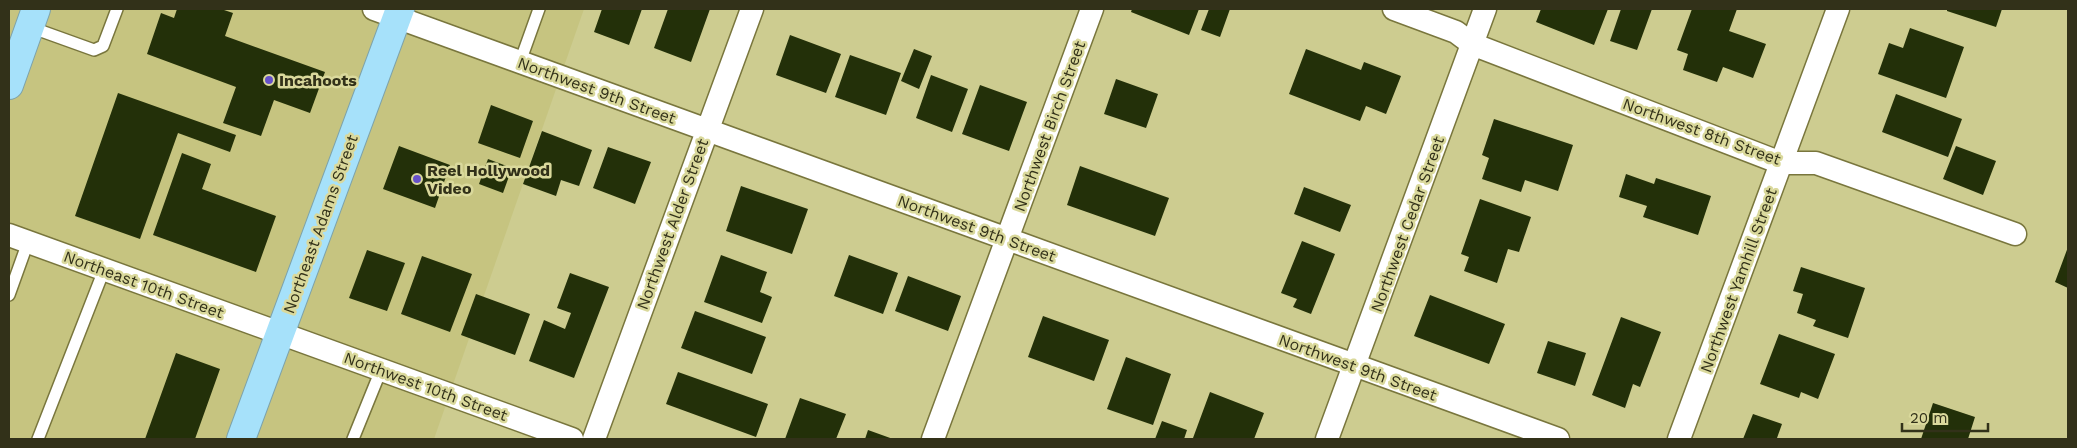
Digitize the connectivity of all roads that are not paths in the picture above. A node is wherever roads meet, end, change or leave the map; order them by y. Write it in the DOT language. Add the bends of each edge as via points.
graph roads {
  1 [pos="117,9"];
  2 [pos="539,9"];
  3 [pos="752,9"];
  4 [pos="1092,9"];
  5 [pos="1394,9"];
  6 [pos="1485,9"];
  7 [pos="1838,9"];
  8 [pos="390,12"];
  9 [pos="33,18"];
  10 [pos="1472,44"];
  11 [pos="520,62"];
  12 [pos="9,85"];
  13 [pos="707,130"];
  14 [pos="1781,163"];
  15 [pos="2015,234"];
  16 [pos="18,239"];
  17 [pos="1007,239"];
  18 [pos="104,270"];
  19 [pos="9,295"];
  20 [pos="280,334"];
  21 [pos="1355,366"];
  22 [pos="381,370"];
  23 [pos="38,439"];
  24 [pos="241,439"];
  25 [pos="352,439"];
  26 [pos="572,439"];
  27 [pos="594,439"];
  28 [pos="933,439"];
  29 [pos="1327,439"];
  30 [pos="1558,439"];
  31 [pos="1679,439"];
  1 -- 9 [label="lane" via="103,46 94,50"];
  2 -- 11 [label="lane"];
  3 -- 13 [label="street, Northwest Alder Street"];
  4 -- 17 [label="street, Northwest Birch Street"];
  5 -- 10 [label="street, Northwest 8th Street" via="1456,32"];
  6 -- 10 [label="street, Northwest Cedar Street"];
  7 -- 14 [label="street, Northwest Yamhill Street"];
  8 -- 11 [label="street, Northwest 9th Street"];
  8 -- 20 [label="highway, Northeast Adams Street"];
  9 -- 12 [label="highway"];
  10 -- 14 [label="street, Northwest 8th Street"];
  10 -- 21 [label="street, Northwest Cedar Street"];
  11 -- 13 [label="street, Northwest 9th Street"];
  13 -- 17 [label="street, Northwest 9th Street"];
  13 -- 27 [label="street, Northwest Alder Street"];
  14 -- 15 [label="street, Northwest 8th Street" via="1816,163"];
  14 -- 31 [label="street, Northwest Yamhill Street"];
  16 -- 18 [label="street, Northeast 10th Street"];
  16 -- 19 [label="lane"];
  17 -- 21 [label="street, Northwest 9th Street"];
  17 -- 28 [label="street, Northwest Birch Street"];
  18 -- 20 [label="street, Northeast 10th Street"];
  18 -- 23 [label="lane"];
  20 -- 22 [label="street, Northwest 10th Street"];
  20 -- 24 [label="highway, Northeast Adams Street"];
  21 -- 29 [label="street, Northwest Cedar Street"];
  21 -- 30 [label="street, Northwest 9th Street"];
  22 -- 25 [label="lane"];
  22 -- 26 [label="street, Northwest 10th Street"];
}
